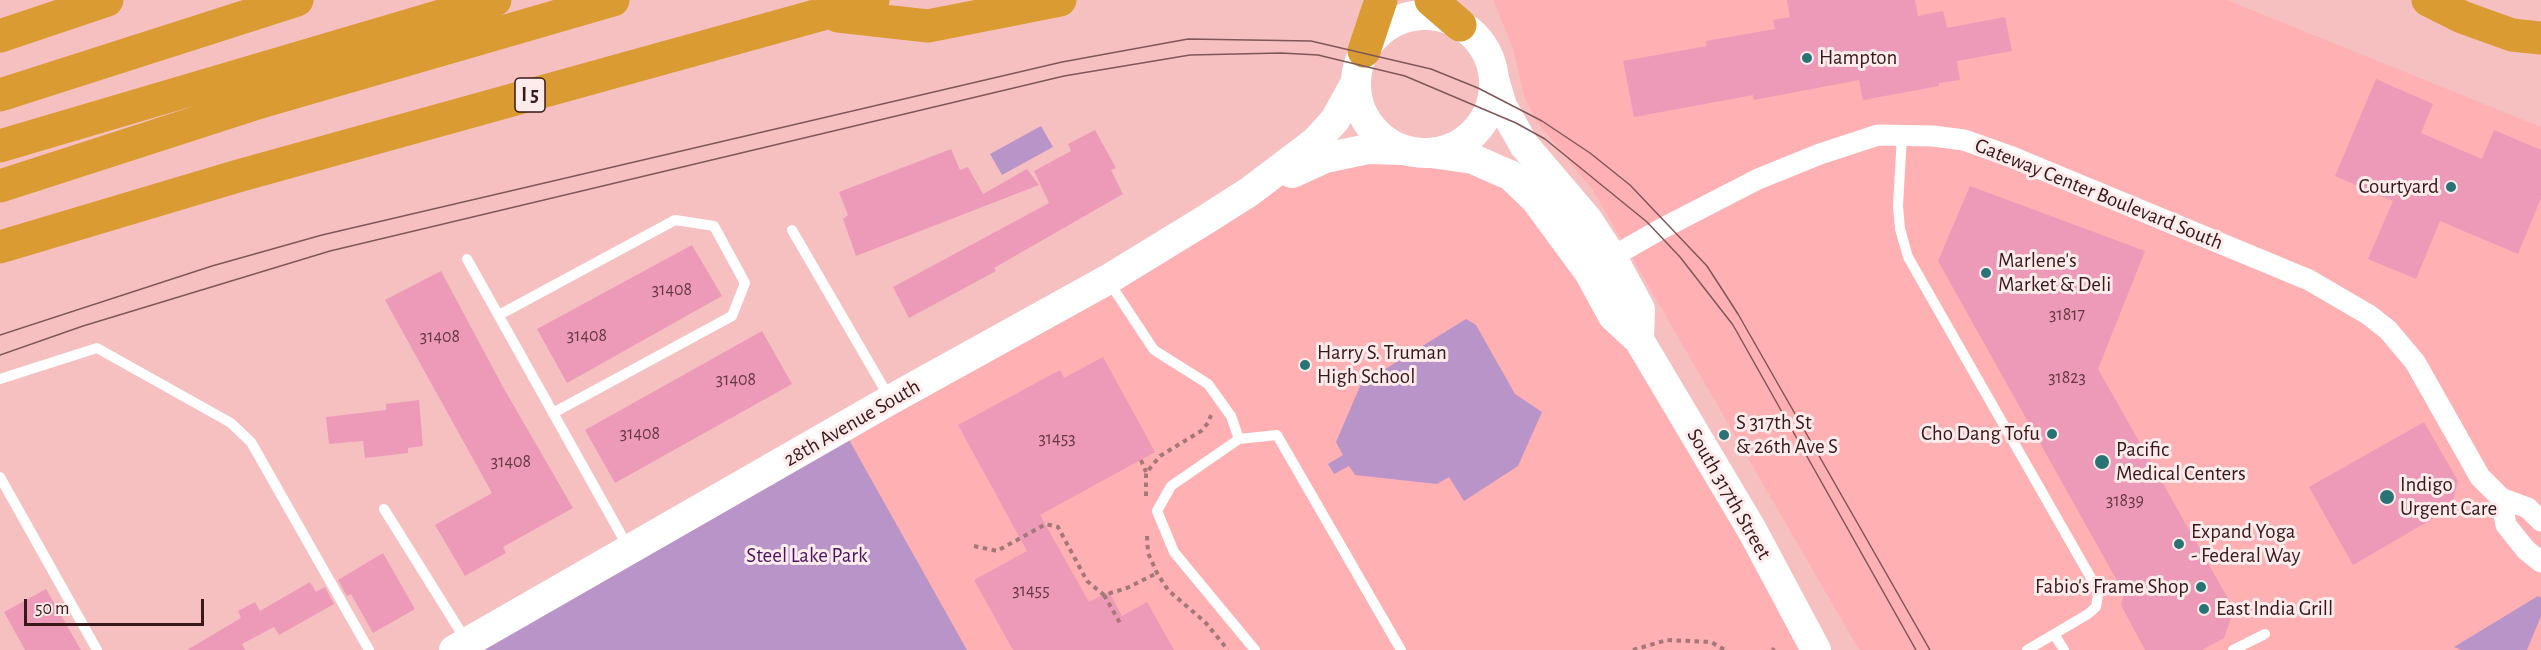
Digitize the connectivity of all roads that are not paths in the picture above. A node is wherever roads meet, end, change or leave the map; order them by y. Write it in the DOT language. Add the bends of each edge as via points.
graph roads {
  1 [pos="107,0"];
  2 [pos="297,0"];
  3 [pos="495,0"];
  4 [pos="613,0"];
  5 [pos="873,0"];
  6 [pos="1060,0"];
  7 [pos="1381,0"];
  8 [pos="1431,0"];
  9 [pos="2428,0"];
  10 [pos="821,14"];
  11 [pos="1460,25"];
  12 [pos="0,36"];
  13 [pos="2541,38"];
  14 [pos="1364,51"];
  15 [pos="1493,76"];
  16 [pos="1356,82"];
  17 [pos="0,95"];
  18 [pos="1902,135"];
  19 [pos="0,146"];
  20 [pos="1402,150"];
  21 [pos="1431,153"];
  22 [pos="0,186"];
  23 [pos="1249,192"];
  24 [pos="792,230"];
  25 [pos="0,248"];
  26 [pos="1612,257"];
  27 [pos="467,259"];
  28 [pos="1107,280"];
  29 [pos="499,315"];
  30 [pos="1639,340"];
  31 [pos="0,379"];
  32 [pos="890,400"];
  33 [pos="553,412"];
  34 [pos="1239,439"];
  35 [pos="0,477"];
  36 [pos="2501,498"];
  37 [pos="384,509"];
  38 [pos="2541,521"];
  39 [pos="630,550"];
  40 [pos="2541,562"];
  41 [pos="2054,634"];
  42 [pos="2265,634"];
  43 [pos="460,646"];
  44 [pos="98,650"];
  45 [pos="369,650"];
  46 [pos="1255,650"];
  47 [pos="1401,650"];
  48 [pos="1816,650"];
  49 [pos="2027,650"];
  50 [pos="2064,650"];
  51 [pos="2233,650"];
  1 -- 12 [label="highway"];
  2 -- 17 [label="highway"];
  3 -- 19 [label="highway"];
  4 -- 22 [label="highway" via="254,104"];
  5 -- 10 [label="highway, I 5"];
  6 -- 10 [label="highway" via="928,26"];
  7 -- 14 [label="highway"];
  8 -- 11 [label="highway"];
  9 -- 13 [label="highway" via="2512,35"];
  10 -- 25 [label="highway, I 5" via="238,176"];
  11 -- 14 [label="street" via="1440,17 1396,21"];
  11 -- 15 [label="street" via="1487,56"];
  14 -- 16 [label="street"];
  15 -- 21 [label="street" via="1492,98 1485,119 1471,136 1452,148"];
  15 -- 26 [label="street" via="1502,106 1524,145 1587,219"];
  16 -- 20 [label="street" via="1358,104 1368,123 1383,139"];
  16 -- 23 [label="street, 28th Avenue South" via="1335,120 1315,142"];
  18 -- 26 [label="street, Gateway Center Boulevard South" via="1878,135 1758,179"];
  18 -- 36 [label="street, Gateway Center Boulevard South" via="1964,140 2012,157 2309,280 2344,299 2369,315 2404,347 2480,477"];
  18 -- 41 [label="lane" via="1898,206 1908,257 2097,590 2094,609"];
  20 -- 21 [label="street"];
  20 -- 23 [label="street, 28th Avenue South" via="1368,149 1325,158"];
  21 -- 30 [label="street, South 317th Street" via="1473,159 1510,175 1536,200 1572,246 1613,316"];
  23 -- 28 [label="street, 28th Avenue South"];
  24 -- 32 [label="lane"];
  26 -- 30 [label="street" via="1640,309"];
  27 -- 29 [label="lane"];
  28 -- 32 [label="street, 28th Avenue South"];
  28 -- 34 [label="lane" via="1154,350 1208,384 1231,416"];
  29 -- 33 [label="lane"];
  29 -- 33 [label="lane" via="675,220 714,226 745,283 732,316"];
  30 -- 48 [label="street, South 317th Street" via="1752,530"];
  31 -- 45 [label="lane" via="97,348 231,423 251,442"];
  32 -- 39 [label="street, 28th Avenue South"];
  33 -- 39 [label="lane"];
  34 -- 46 [label="lane" via="1171,486 1157,511 1174,552"];
  34 -- 47 [label="lane" via="1277,435"];
  35 -- 44 [label="lane"];
  36 -- 38 [label="street, Gateway Center Boulevard South" via="2528,508"];
  36 -- 40 [label="street" via="2506,525"];
  37 -- 43 [label="lane"];
  39 -- 43 [label="street, 28th Avenue South"];
  41 -- 49 [label="lane"];
  41 -- 50 [label="lane"];
  42 -- 51 [label="lane"];
}
